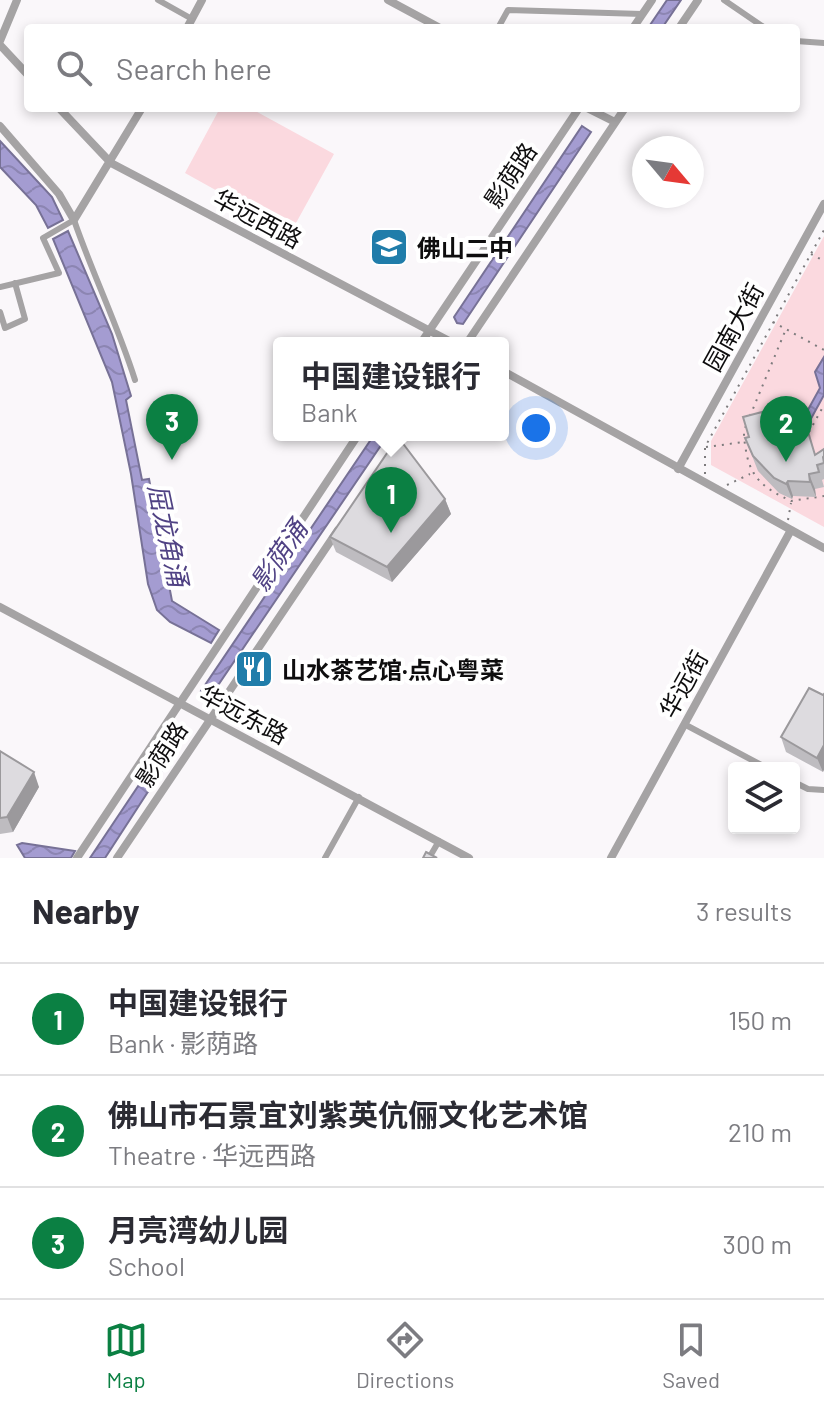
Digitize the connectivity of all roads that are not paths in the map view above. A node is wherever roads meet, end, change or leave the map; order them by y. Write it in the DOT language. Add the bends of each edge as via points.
graph roads {
  1 [pos="17,0"];
  2 [pos="158,0"];
  3 [pos="202,0"];
  4 [pos="388,0"];
  5 [pos="652,0"];
  6 [pos="698,0"];
  7 [pos="724,0"];
  8 [pos="642,14"];
  9 [pos="192,19"];
  10 [pos="189,24"];
  11 [pos="433,24"];
  12 [pos="500,24"];
  13 [pos="636,24"];
  14 [pos="682,24"];
  15 [pos="759,24"];
  16 [pos="800,41"];
  17 [pos="0,43"];
  18 [pos="824,43"];
  19 [pos="24,70"];
  20 [pos="63,112"];
  21 [pos="140,112"];
  22 [pos="576,112"];
  23 [pos="596,112"];
  24 [pos="621,112"];
  25 [pos="612,120"];
  26 [pos="0,126"];
  27 [pos="111,163"];
  28 [pos="824,204"];
  29 [pos="74,220"];
  30 [pos="15,283"];
  31 [pos="0,287"];
  32 [pos="0,312"];
  33 [pos="429,331"];
  34 [pos="425,337"];
  35 [pos="441,337"];
  36 [pos="471,337"];
  37 [pos="509,374"];
  38 [pos="135,380"];
  39 [pos="354,441"];
  40 [pos="678,469"];
  41 [pos="341,525"];
  42 [pos="789,526"];
  43 [pos="824,548"];
  44 [pos="0,607"];
  45 [pos="178,702"];
  46 [pos="208,718"];
  47 [pos="684,724"];
  48 [pos="756,762"];
  49 [pos="800,785"];
  50 [pos="824,790"];
  51 [pos="359,797"];
  52 [pos="439,841"];
  53 [pos="77,858"];
  54 [pos="117,858"];
  55 [pos="325,858"];
  56 [pos="429,858"];
  57 [pos="469,858"];
  58 [pos="611,858"];
  1 -- 17 [label="street"];
  2 -- 9 [label="street"];
  3 -- 9 [label="street"];
  4 -- 11 [label="street"];
  5 -- 8 [label="street"];
  6 -- 14 [label="street"];
  7 -- 15 [label="street"];
  8 -- 12 [label="street" via="508,10"];
  8 -- 13 [label="street"];
  9 -- 10 [label="street"];
  16 -- 18 [label="street"];
  17 -- 19 [label="street"];
  20 -- 27 [label="street, 华远西路"];
  21 -- 27 [label="street"];
  22 -- 33 [label="street, 影荫路"];
  23 -- 25 [label="street"];
  24 -- 25 [label="street"];
  25 -- 36 [label="street"];
  26 -- 29 [label="street" via="59,194"];
  27 -- 29 [label="street"];
  27 -- 33 [label="street, 华远西路"];
  28 -- 40 [label="street, 园南大街"];
  29 -- 30 [label="street" via="43,238 59,273"];
  29 -- 38 [label="street"];
  30 -- 31 [label="street"];
  30 -- 32 [label="street" via="25,319 5,328"];
  33 -- 34 [label="street, 影荫路"];
  33 -- 35 [label="street, 华远西路"];
  37 -- 40 [label="street"];
  39 -- 45 [label="street, 影荫路"];
  40 -- 42 [label="street"];
  41 -- 46 [label="street, 影荫路"];
  42 -- 43 [label="street"];
  42 -- 47 [label="street, 华远街"];
  44 -- 45 [label="street, 华远东路"];
  45 -- 46 [label="street, 华远东路"];
  45 -- 53 [label="street, 影荫路"];
  46 -- 51 [label="street, 华远东路"];
  46 -- 54 [label="street, 影荫路"];
  47 -- 48 [label="street"];
  47 -- 58 [label="street, 华远街"];
  49 -- 50 [label="street"];
  51 -- 52 [label="street, 华远东路"];
  51 -- 55 [label="street"];
  52 -- 56 [label="street"];
  52 -- 57 [label="street, 华远东路"];
}
